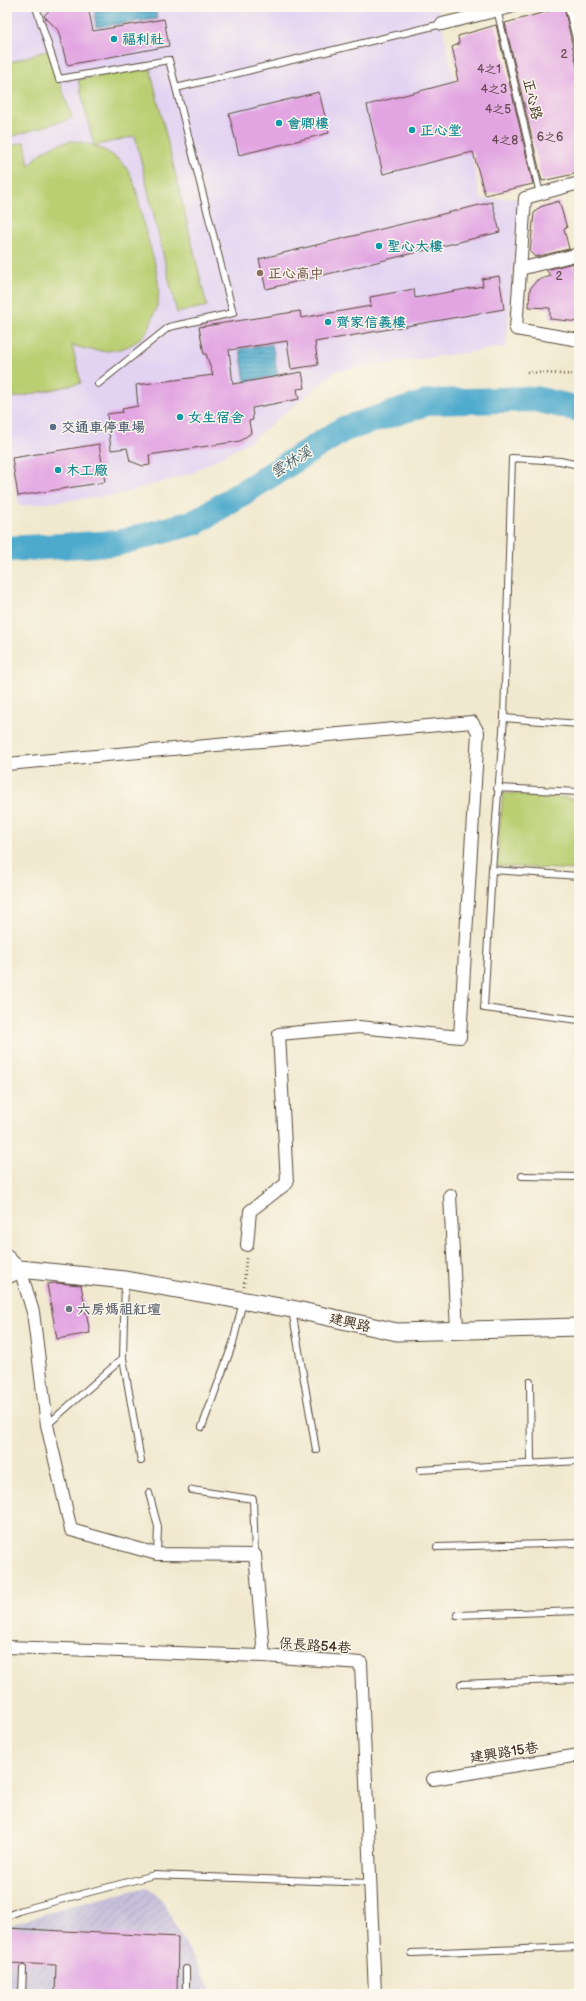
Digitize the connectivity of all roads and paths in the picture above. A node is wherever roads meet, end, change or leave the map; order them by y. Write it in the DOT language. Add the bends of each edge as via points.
graph roads {
  1 [pos="36,7"];
  2 [pos="511,7"];
  3 [pos="568,7"];
  4 [pos="497,9"];
  5 [pos="442,24"];
  6 [pos="579,50"];
  7 [pos="176,88"];
  8 [pos="579,183"];
  9 [pos="540,194"];
  10 [pos="579,254"];
  11 [pos="520,269"];
  12 [pos="579,340"];
  13 [pos="528,372"];
  14 [pos="579,375"];
  15 [pos="98,384"];
  16 [pos="579,465"];
  17 [pos="504,718"];
  18 [pos="579,724"];
  19 [pos="7,764"];
  20 [pos="497,788"];
  21 [pos="579,792"];
  22 [pos="492,870"];
  23 [pos="579,876"];
  24 [pos="579,1020"];
  25 [pos="522,1176"];
  26 [pos="579,1177"];
  27 [pos="450,1195"];
  28 [pos="247,1245"];
  29 [pos="7,1256"];
  30 [pos="13,1272"];
  31 [pos="125,1280"];
  32 [pos="243,1301"];
  33 [pos="292,1309"];
  34 [pos="579,1327"];
  35 [pos="456,1330"];
  36 [pos="123,1358"];
  37 [pos="530,1382"];
  38 [pos="47,1426"];
  39 [pos="202,1427"];
  40 [pos="316,1450"];
  41 [pos="141,1461"];
  42 [pos="579,1462"];
  43 [pos="531,1464"];
  44 [pos="420,1470"];
  45 [pos="192,1490"];
  46 [pos="149,1493"];
  47 [pos="579,1543"];
  48 [pos="437,1547"];
  49 [pos="157,1554"];
  50 [pos="255,1555"];
  51 [pos="579,1612"];
  52 [pos="457,1615"];
  53 [pos="7,1647"];
  54 [pos="264,1656"];
  55 [pos="579,1679"];
  56 [pos="461,1684"];
  57 [pos="579,1755"];
  58 [pos="433,1779"];
  59 [pos="371,1883"];
  60 [pos="7,1916"];
  61 [pos="579,1947"];
  62 [pos="412,1953"];
  63 [pos="23,1969"];
  64 [pos="186,1969"];
  65 [pos="22,1994"];
  66 [pos="186,1994"];
  67 [pos="375,1994"];
  1 -- 7 [label="lane" via="60,79 169,60"];
  2 -- 4 [label="street"];
  3 -- 6 [label="lane"];
  4 -- 5 [label="street"];
  4 -- 9 [label="lane, 正心路"];
  5 -- 7 [label="lane"];
  7 -- 15 [label="lane" via="233,313 169,327"];
  8 -- 9 [label="street"];
  9 -- 11 [label="street" via="525,198"];
  10 -- 11 [label="street"];
  11 -- 12 [label="street" via="516,329"];
  13 -- 14 [label="path"];
  16 -- 17 [label="lane" via="560,461 512,458"];
  17 -- 18 [label="lane"];
  17 -- 20 [label="lane"];
  19 -- 28 [label="street" via="472,722 478,732 460,1037 359,1027 279,1034 287,1183 250,1211"];
  20 -- 21 [label="lane"];
  20 -- 22 [label="lane"];
  22 -- 23 [label="lane"];
  22 -- 24 [label="lane" via="484,1008"];
  25 -- 26 [label="lane"];
  27 -- 35 [label="street"];
  28 -- 32 [label="path"];
  29 -- 30 [label="street"];
  30 -- 31 [label="street, 建興路"];
  30 -- 38 [label="street" via="33,1312"];
  31 -- 32 [label="street, 建興路"];
  31 -- 36 [label="lane"];
  32 -- 33 [label="street, 建興路"];
  32 -- 39 [label="lane" via="233,1342"];
  33 -- 35 [label="street, 建興路" via="397,1332"];
  33 -- 40 [label="lane"];
  34 -- 35 [label="street, 建興路"];
  36 -- 38 [label="lane"];
  36 -- 41 [label="lane"];
  37 -- 43 [label="lane"];
  38 -- 49 [label="street" via="71,1530"];
  42 -- 43 [label="lane"];
  43 -- 44 [label="lane"];
  45 -- 50 [label="lane" via="253,1499"];
  46 -- 49 [label="lane" via="158,1527"];
  47 -- 48 [label="lane"];
  49 -- 50 [label="street"];
  50 -- 54 [label="street"];
  51 -- 52 [label="lane"];
  53 -- 54 [label="street, 保長路54巷"];
  54 -- 59 [label="street, 保長路54巷" via="361,1664"];
  55 -- 56 [label="lane"];
  57 -- 58 [label="street, 建興路15巷"];
  59 -- 60 [label="lane" via="154,1875"];
  59 -- 67 [label="street, 保長路54巷"];
  61 -- 62 [label="lane"];
  63 -- 65 [label="lane"];
  64 -- 66 [label="lane"];
}
